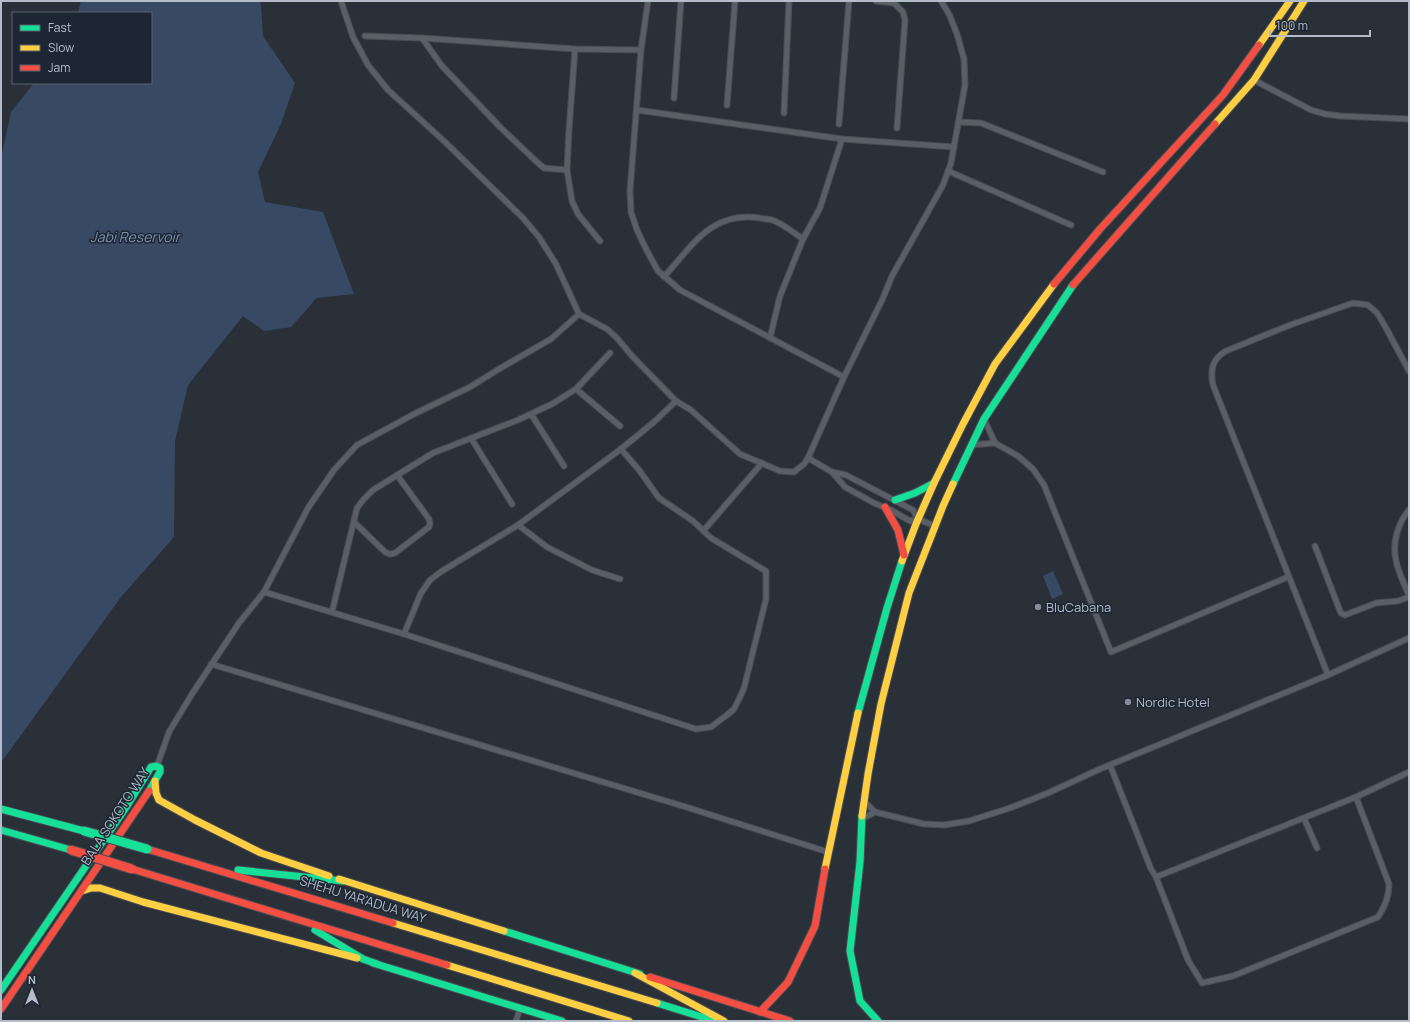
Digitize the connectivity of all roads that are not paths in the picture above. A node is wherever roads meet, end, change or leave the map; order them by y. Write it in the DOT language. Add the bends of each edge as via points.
graph roads {
  1 [pos="341,1"];
  2 [pos="648,1"];
  3 [pos="681,1"];
  4 [pos="735,1"];
  5 [pos="789,1"];
  6 [pos="849,1"];
  7 [pos="876,1"];
  8 [pos="941,1"];
  9 [pos="1290,1"];
  10 [pos="1304,1"];
  11 [pos="893,2"];
  12 [pos="365,36"];
  13 [pos="422,38"];
  14 [pos="575,49"];
  15 [pos="641,50"];
  16 [pos="1254,80"];
  17 [pos="674,98"];
  18 [pos="727,105"];
  19 [pos="637,110"];
  20 [pos="784,113"];
  21 [pos="1409,119"];
  22 [pos="958,122"];
  23 [pos="839,124"];
  24 [pos="897,128"];
  25 [pos="842,139"];
  26 [pos="954,148"];
  27 [pos="567,170"];
  28 [pos="948,171"];
  29 [pos="1104,172"];
  30 [pos="1071,225"];
  31 [pos="803,239"];
  32 [pos="600,241"];
  33 [pos="664,277"];
  34 [pos="580,314"];
  35 [pos="770,338"];
  36 [pos="610,353"];
  37 [pos="1409,371"];
  38 [pos="844,377"];
  39 [pos="576,389"];
  40 [pos="676,401"];
  41 [pos="531,414"];
  42 [pos="984,419"];
  43 [pos="620,426"];
  44 [pos="471,438"];
  45 [pos="995,443"];
  46 [pos="971,445"];
  47 [pos="620,449"];
  48 [pos="808,458"];
  49 [pos="762,463"];
  50 [pos="564,466"];
  51 [pos="832,472"];
  52 [pos="397,475"];
  53 [pos="934,483"];
  54 [pos="895,500"];
  55 [pos="512,504"];
  56 [pos="885,508"];
  57 [pos="1409,510"];
  58 [pos="918,519"];
  59 [pos="354,522"];
  60 [pos="518,525"];
  61 [pos="935,526"];
  62 [pos="704,530"];
  63 [pos="1315,546"];
  64 [pos="904,555"];
  65 [pos="1288,577"];
  66 [pos="620,580"];
  67 [pos="264,592"];
  68 [pos="1409,595"];
  69 [pos="332,612"];
  70 [pos="404,634"];
  71 [pos="1409,638"];
  72 [pos="211,664"];
  73 [pos="1328,675"];
  74 [pos="1110,765"];
  75 [pos="157,766"];
  76 [pos="1409,772"];
  77 [pos="155,781"];
  78 [pos="1356,797"];
  79 [pos="145,798"];
  80 [pos="864,801"];
  81 [pos="164,804"];
  82 [pos="127,806"];
  83 [pos="1,809"];
  84 [pos="875,812"];
  85 [pos="862,818"];
  86 [pos="1304,818"];
  87 [pos="1,830"];
  88 [pos="1316,848"];
  89 [pos="828,852"];
  90 [pos="183,859"];
  91 [pos="89,862"];
  92 [pos="1156,877"];
  93 [pos="90,880"];
  94 [pos="343,881"];
  95 [pos="100,888"];
  96 [pos="81,891"];
  97 [pos="251,906"];
  98 [pos="377,964"];
  99 [pos="635,972"];
  100 [pos="1,990"];
  101 [pos="520,1008"];
  102 [pos="1,1009"];
  103 [pos="760,1012"];
  104 [pos="516,1021"];
  105 [pos="562,1021"];
  106 [pos="629,1021"];
  107 [pos="715,1021"];
  108 [pos="724,1021"];
  109 [pos="790,1021"];
  110 [pos="878,1021"];
  1 -- 34 [label="street" via="353,37 368,66 388,90 523,218 556,264"];
  2 -- 15 [label="street"];
  3 -- 17 [label="street"];
  4 -- 18 [label="street"];
  5 -- 20 [label="street"];
  6 -- 23 [label="street"];
  7 -- 11 [label="street"];
  8 -- 22 [label="street" via="949,14 964,59 965,85"];
  9 -- 53 [label="main road" via="1223,95 1100,229 1044,297 995,364"];
  10 -- 16 [label="main road"];
  11 -- 24 [label="street" via="903,12 905,20"];
  12 -- 13 [label="street"];
  13 -- 14 [label="street"];
  13 -- 27 [label="street" via="442,66 538,163 544,168"];
  14 -- 15 [label="street"];
  14 -- 27 [label="street"];
  15 -- 19 [label="street"];
  16 -- 21 [label="street" via="1311,110 1325,114"];
  16 -- 42 [label="main road" via="1070,289"];
  19 -- 25 [label="street"];
  19 -- 33 [label="street" via="630,191 631,212 646,249"];
  22 -- 26 [label="street"];
  22 -- 29 [label="street" via="981,123"];
  25 -- 26 [label="street"];
  25 -- 31 [label="street" via="820,208"];
  26 -- 28 [label="street"];
  27 -- 32 [label="street" via="572,201 578,214"];
  28 -- 30 [label="street"];
  28 -- 38 [label="street" via="944,185 892,276"];
  31 -- 33 [label="street" via="772,220 748,216 734,217 717,223 704,232"];
  31 -- 35 [label="street" via="780,296"];
  33 -- 35 [label="street" via="680,290"];
  34 -- 40 [label="street" via="607,329 617,338"];
  34 -- 67 [label="street" via="550,339 499,370 358,445 334,470 308,508"];
  35 -- 38 [label="street"];
  36 -- 39 [label="street"];
  37 -- 65 [label="street" via="1377,313 1368,305 1353,303 1226,351 1214,360 1211,369 1213,385"];
  38 -- 48 [label="street"];
  39 -- 41 [label="street"];
  39 -- 43 [label="street"];
  40 -- 47 [label="street"];
  40 -- 49 [label="street" via="691,410 740,454"];
  41 -- 44 [label="street"];
  41 -- 50 [label="street"];
  42 -- 45 [label="street"];
  42 -- 46 [label="main road"];
  44 -- 52 [label="street" via="433,453"];
  44 -- 55 [label="street"];
  45 -- 46 [label="street"];
  45 -- 65 [label="street" via="1018,456 1033,469 1044,485 1111,652"];
  46 -- 61 [label="main road"];
  47 -- 60 [label="street"];
  47 -- 62 [label="street" via="640,470 659,498"];
  48 -- 49 [label="street" via="794,472 780,471"];
  48 -- 51 [label="street"];
  49 -- 62 [label="street"];
  51 -- 54 [label="street" via="846,475"];
  51 -- 56 [label="street" via="845,487"];
  52 -- 59 [label="street" via="373,490 363,500"];
  52 -- 59 [label="street" via="428,519 429,527 395,553 390,554"];
  53 -- 54 [label="main road" via="921,491"];
  53 -- 58 [label="main road"];
  54 -- 58 [label="street" via="913,510"];
  56 -- 58 [label="street" via="910,521"];
  56 -- 64 [label="main road" via="896,523"];
  57 -- 68 [label="street" via="1398,528 1395,560"];
  58 -- 61 [label="street"];
  58 -- 64 [label="main road"];
  59 -- 69 [label="street"];
  60 -- 66 [label="street" via="547,547 592,570"];
  60 -- 70 [label="street" via="430,580 421,593"];
  61 -- 80 [label="main road" via="910,593 883,697"];
  62 -- 70 [label="street" via="711,538 766,571 766,599 744,688 734,709 711,727 696,729"];
  63 -- 68 [label="street" via="1342,614 1376,603 1398,601"];
  64 -- 89 [label="main road" via="856,719"];
  65 -- 73 [label="street"];
  67 -- 69 [label="street"];
  67 -- 72 [label="street"];
  69 -- 70 [label="street"];
  71 -- 73 [label="street"];
  72 -- 75 [label="street" via="169,732"];
  72 -- 89 [label="street"];
  73 -- 74 [label="street"];
  74 -- 84 [label="street" via="1048,793 970,821 944,825 924,824"];
  74 -- 92 [label="street"];
  75 -- 77 [label="main road, BALA SOKOTO WAY" via="160,772"];
  75 -- 82 [label="main road, BALA SOKOTO WAY" via="151,767"];
  76 -- 78 [label="street"];
  77 -- 79 [label="main road, BALA SOKOTO WAY"];
  77 -- 81 [label="main road" via="157,797"];
  78 -- 86 [label="street"];
  78 -- 92 [label="street" via="1388,884 1385,907 1378,917 1233,976 1202,983 1188,960"];
  79 -- 81 [label="main road"];
  79 -- 82 [label="main road" via="137,798"];
  79 -- 93 [label="main road, BALA SOKOTO WAY"];
  80 -- 84 [label="street"];
  80 -- 85 [label="main road"];
  81 -- 94 [label="main road" via="261,853"];
  82 -- 91 [label="main road, BALA SOKOTO WAY"];
  83 -- 90 [label="main road, SHEHU YAR'ADUA WAY, bridge"];
  84 -- 85 [label="street"];
  85 -- 110 [label="main road" via="850,951 860,1001"];
  86 -- 88 [label="street"];
  86 -- 92 [label="street"];
  87 -- 97 [label="main road, bridge"];
  89 -- 103 [label="main road" via="815,926 788,982"];
  90 -- 94 [label="main road" via="235,870"];
  90 -- 107 [label="main road, SHEHU YAR'ADUA WAY"];
  91 -- 93 [label="main road" via="87,871"];
  91 -- 100 [label="main road, BALA SOKOTO WAY"];
  93 -- 95 [label="main road"];
  93 -- 96 [label="main road, BALA SOKOTO WAY"];
  94 -- 99 [label="main road"];
  95 -- 96 [label="main road" via="87,888"];
  95 -- 98 [label="main road" via="143,902"];
  96 -- 102 [label="main road, BALA SOKOTO WAY"];
  97 -- 98 [label="main road" via="315,930"];
  97 -- 106 [label="main road"];
  98 -- 101 [label="main road"];
  99 -- 103 [label="main road"];
  99 -- 108 [label="main road"];
  101 -- 104 [label="street"];
  101 -- 105 [label="main road"];
  103 -- 109 [label="main road"];
}
